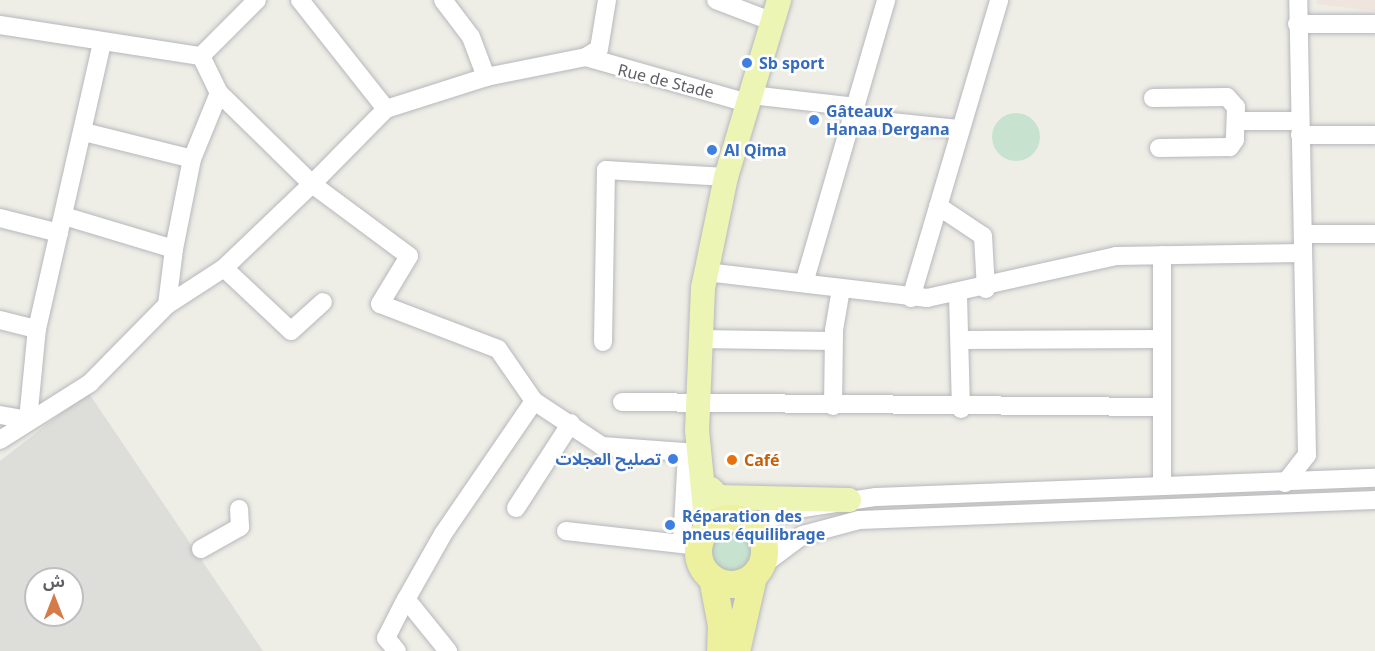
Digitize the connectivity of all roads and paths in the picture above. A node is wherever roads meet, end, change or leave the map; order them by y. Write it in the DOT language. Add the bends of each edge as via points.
graph roads {
  1 [pos="257,0"];
  2 [pos="300,0"];
  3 [pos="443,0"];
  4 [pos="607,0"];
  5 [pos="716,0"];
  6 [pos="886,0"];
  7 [pos="999,0"];
  8 [pos="1298,0"];
  9 [pos="776,11"];
  10 [pos="1297,24"];
  11 [pos="1375,24"];
  12 [pos="0,25"];
  13 [pos="102,42"];
  14 [pos="201,56"];
  15 [pos="586,57"];
  16 [pos="486,76"];
  17 [pos="219,93"];
  18 [pos="1153,98"];
  19 [pos="749,99"];
  20 [pos="386,109"];
  21 [pos="854,113"];
  22 [pos="1236,122"];
  23 [pos="1300,128"];
  24 [pos="960,129"];
  25 [pos="84,132"];
  26 [pos="1375,135"];
  27 [pos="1159,148"];
  28 [pos="192,159"];
  29 [pos="726,177"];
  30 [pos="312,184"];
  31 [pos="938,206"];
  32 [pos="0,218"];
  33 [pos="62,225"];
  34 [pos="1303,234"];
  35 [pos="1375,234"];
  36 [pos="174,249"];
  37 [pos="1303,253"];
  38 [pos="1162,255"];
  39 [pos="224,268"];
  40 [pos="706,272"];
  41 [pos="804,283"];
  42 [pos="986,289"];
  43 [pos="841,290"];
  44 [pos="958,295"];
  45 [pos="911,298"];
  46 [pos="323,302"];
  47 [pos="167,305"];
  48 [pos="0,320"];
  49 [pos="37,328"];
  50 [pos="699,339"];
  51 [pos="1160,339"];
  52 [pos="960,340"];
  53 [pos="833,341"];
  54 [pos="603,342"];
  55 [pos="534,401"];
  56 [pos="622,402"];
  57 [pos="697,405"];
  58 [pos="833,406"];
  59 [pos="1160,407"];
  60 [pos="961,409"];
  61 [pos="0,415"];
  62 [pos="28,420"];
  63 [pos="571,423"];
  64 [pos="0,440"];
  65 [pos="1307,455"];
  66 [pos="696,458"];
  67 [pos="1375,477"];
  68 [pos="1326,479"];
  69 [pos="1285,483"];
  70 [pos="1162,486"];
  71 [pos="717,497"];
  72 [pos="849,500"];
  73 [pos="1375,500"];
  74 [pos="516,508"];
  75 [pos="239,509"];
  76 [pos="745,522"];
  77 [pos="566,531"];
  78 [pos="696,539"];
  79 [pos="201,549"];
  80 [pos="756,571"];
  81 [pos="712,578"];
  82 [pos="406,599"];
  83 [pos="397,651"];
  84 [pos="448,651"];
  85 [pos="720,651"];
  86 [pos="736,651"];
  1 -- 14 [label="street"];
  2 -- 20 [label="street"];
  3 -- 16 [label="street" via="471,37"];
  4 -- 15 [label="street" via="599,49"];
  5 -- 9 [label="street"];
  6 -- 21 [label="street"];
  7 -- 24 [label="street"];
  8 -- 10 [label="street"];
  9 -- 19 [label="main road"];
  10 -- 11 [label="street"];
  10 -- 23 [label="street"];
  12 -- 13 [label="street"];
  13 -- 14 [label="street"];
  13 -- 25 [label="street"];
  14 -- 17 [label="street"];
  15 -- 16 [label="street"];
  15 -- 19 [label="street, Rue de Stade"];
  16 -- 20 [label="street"];
  17 -- 28 [label="street"];
  17 -- 30 [label="street"];
  18 -- 22 [label="street" via="1227,97 1235,104"];
  19 -- 21 [label="street, Rue de Stade"];
  19 -- 29 [label="main road"];
  20 -- 30 [label="street"];
  21 -- 24 [label="street, Rue de Stade"];
  21 -- 41 [label="street"];
  22 -- 23 [label="street"];
  22 -- 27 [label="street" via="1230,147"];
  23 -- 26 [label="street"];
  23 -- 34 [label="street"];
  24 -- 31 [label="street"];
  25 -- 28 [label="street"];
  25 -- 33 [label="street"];
  28 -- 36 [label="street"];
  29 -- 40 [label="main road"];
  29 -- 54 [label="street" via="606,170"];
  30 -- 39 [label="street"];
  30 -- 55 [label="street" via="409,256 380,304 498,349"];
  31 -- 42 [label="street" via="983,236"];
  31 -- 45 [label="street"];
  32 -- 33 [label="street"];
  33 -- 36 [label="street"];
  33 -- 49 [label="street"];
  34 -- 35 [label="street"];
  34 -- 37 [label="street"];
  36 -- 47 [label="street"];
  37 -- 38 [label="street"];
  37 -- 65 [label="street"];
  38 -- 42 [label="street" via="1094,259"];
  38 -- 51 [label="street"];
  39 -- 46 [label="street" via="291,331"];
  39 -- 47 [label="street"];
  40 -- 41 [label="street"];
  40 -- 50 [label="main road"];
  41 -- 43 [label="street"];
  42 -- 44 [label="street"];
  43 -- 45 [label="street"];
  43 -- 53 [label="street"];
  44 -- 45 [label="street"];
  44 -- 52 [label="street"];
  47 -- 62 [label="street" via="90,383"];
  48 -- 49 [label="street"];
  49 -- 62 [label="street"];
  50 -- 53 [label="street"];
  50 -- 57 [label="main road"];
  51 -- 52 [label="street"];
  51 -- 59 [label="street"];
  52 -- 60 [label="street"];
  53 -- 58 [label="street"];
  55 -- 63 [label="street"];
  55 -- 82 [label="street" via="443,534"];
  56 -- 57 [label="street"];
  57 -- 58 [label="street"];
  57 -- 66 [label="main road"];
  58 -- 60 [label="street"];
  59 -- 60 [label="street"];
  59 -- 70 [label="street"];
  61 -- 62 [label="street"];
  62 -- 64 [label="street"];
  63 -- 66 [label="street" via="602,446"];
  63 -- 74 [label="street"];
  65 -- 68 [label="street"];
  65 -- 69 [label="street"];
  66 -- 71 [label="main road"];
  66 -- 78 [label="main road"];
  67 -- 68 [label="street"];
  68 -- 69 [label="street"];
  69 -- 70 [label="street"];
  70 -- 72 [label="street"];
  71 -- 72 [label="main road"];
  71 -- 76 [label="main road"];
  72 -- 76 [label="street"];
  73 -- 80 [label="street" via="859,520 810,531"];
  75 -- 79 [label="street" via="240,527"];
  76 -- 78 [label="highway" via="723,520"];
  76 -- 80 [label="highway" via="763,543"];
  77 -- 78 [label="street"];
  78 -- 81 [label="highway" via="702,567"];
  80 -- 81 [label="highway" via="733,584"];
  80 -- 86 [label="highway"];
  81 -- 85 [label="highway" via="721,625"];
  82 -- 83 [label="street" via="386,638"];
  82 -- 84 [label="street"];
}
